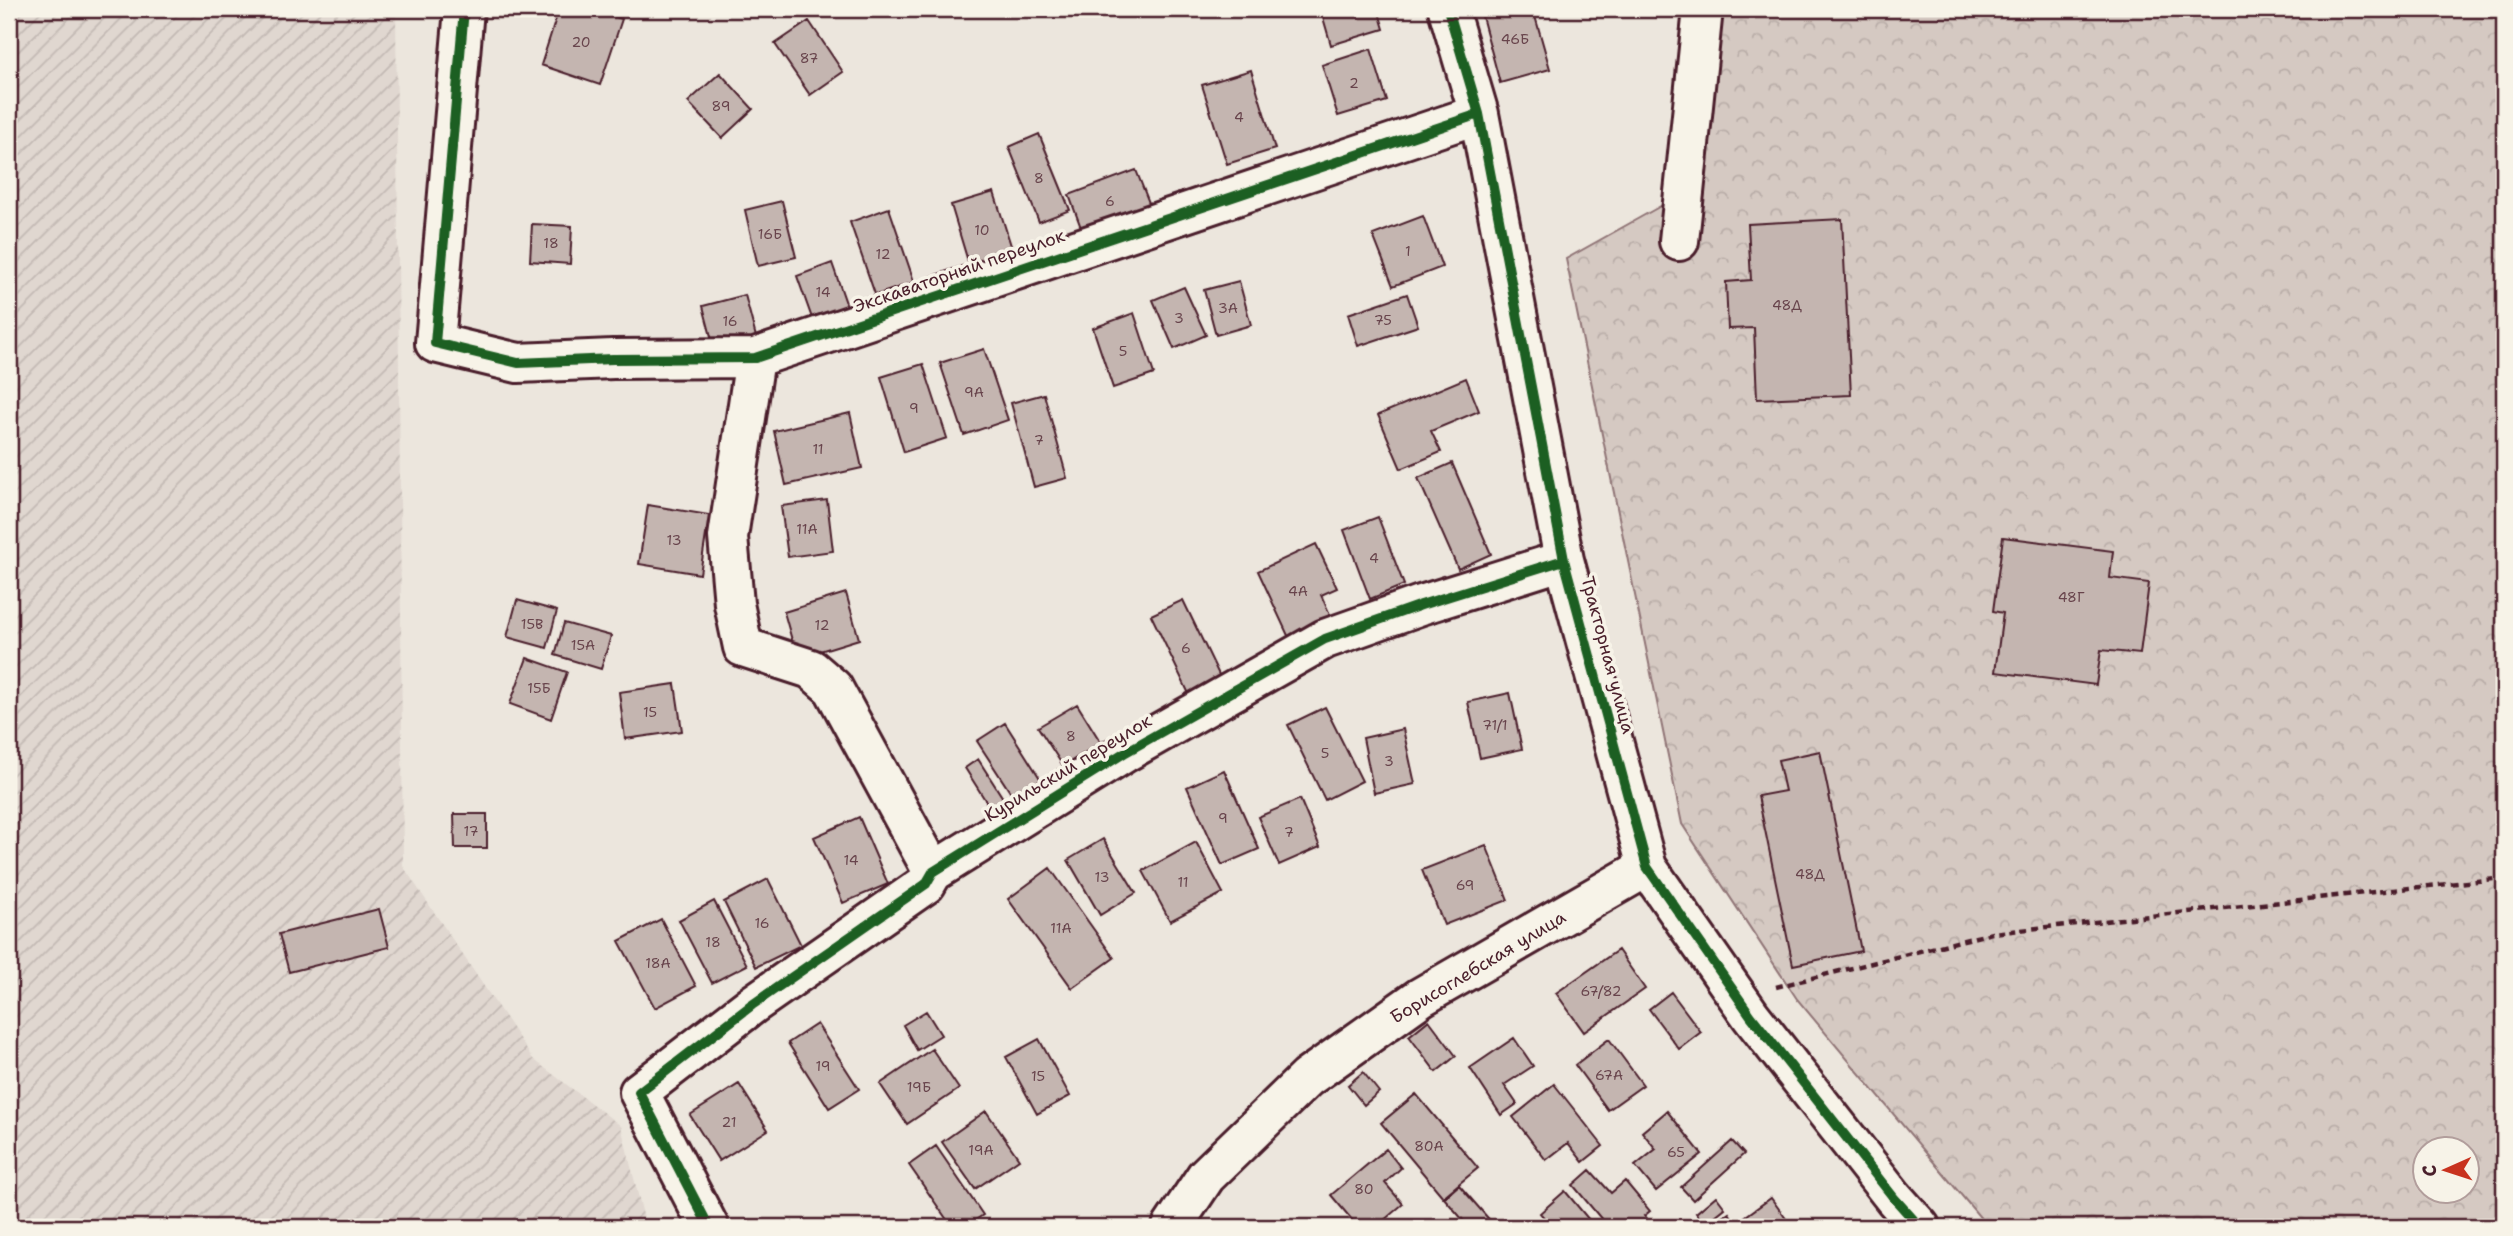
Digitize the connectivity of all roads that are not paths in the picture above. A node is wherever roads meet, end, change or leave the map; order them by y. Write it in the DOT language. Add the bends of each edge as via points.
graph roads {
  1 [pos="464,9"];
  2 [pos="1448,9"];
  3 [pos="1703,9"];
  4 [pos="1479,114"];
  5 [pos="1679,241"];
  6 [pos="755,358"];
  7 [pos="1564,560"];
  8 [pos="1647,867"];
  9 [pos="933,872"];
  10 [pos="709,1227"];
  11 [pos="1172,1227"];
  12 [pos="1920,1227"];
  1 -- 6 [label="street, Экскаваторный переулок" via="435,343 518,363"];
  2 -- 4 [label="street, Тракторная улица"];
  3 -- 5 [label="street"];
  4 -- 6 [label="street, Экскаваторный переулок"];
  4 -- 7 [label="street, Тракторная улица"];
  6 -- 9 [label="street" via="728,537 743,647 811,669 833,688"];
  7 -- 8 [label="street, Тракторная улица"];
  7 -- 9 [label="street, Курильский переулок" via="1325,639 1124,753"];
  8 -- 11 [label="street, Борисоглебская улица" via="1421,998 1307,1078 1206,1176"];
  8 -- 12 [label="street, Тракторная улица" via="1737,997"];
  9 -- 10 [label="street, Курильский переулок" via="926,884 752,1005 639,1092"];
}
